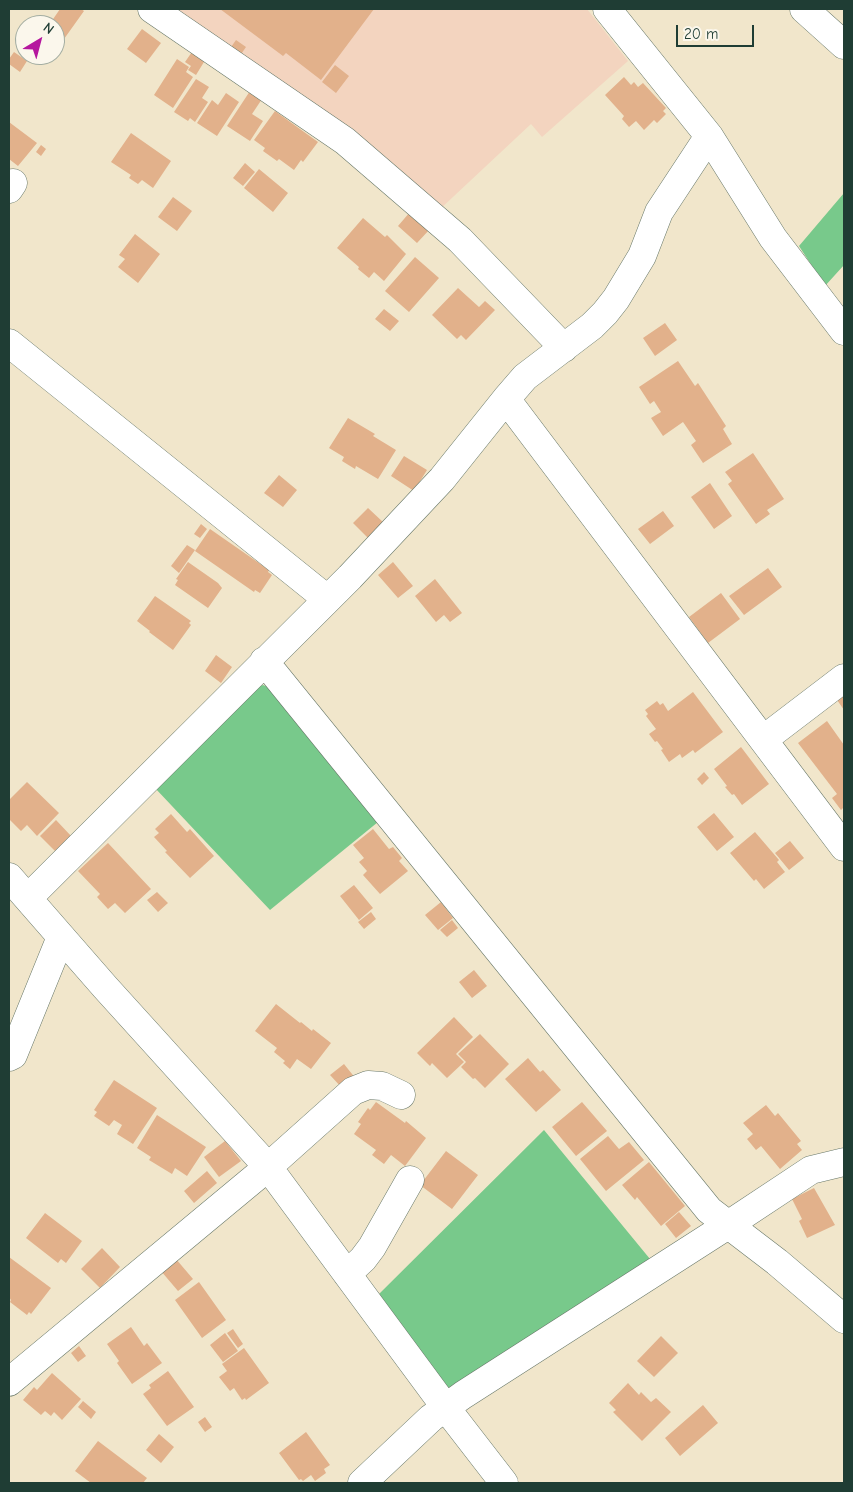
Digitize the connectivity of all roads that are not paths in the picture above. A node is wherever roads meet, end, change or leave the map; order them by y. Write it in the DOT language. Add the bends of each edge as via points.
graph roads {
  1 [pos="152,9"];
  2 [pos="607,9"];
  3 [pos="804,9"];
  4 [pos="844,45"];
  5 [pos="709,136"];
  6 [pos="844,331"];
  7 [pos="9,343"];
  8 [pos="564,348"];
  9 [pos="506,399"];
  10 [pos="327,599"];
  11 [pos="264,661"];
  12 [pos="844,678"];
  13 [pos="764,739"];
  14 [pos="844,847"];
  15 [pos="9,877"];
  16 [pos="28,898"];
  17 [pos="61,937"];
  18 [pos="9,1057"];
  19 [pos="401,1095"];
  20 [pos="844,1162"];
  21 [pos="268,1167"];
  22 [pos="410,1180"];
  23 [pos="728,1225"];
  24 [pos="347,1274"];
  25 [pos="844,1319"];
  26 [pos="9,1382"];
  27 [pos="446,1408"];
  28 [pos="362,1483"];
  29 [pos="504,1483"];
  1 -- 8 [label="main road" via="345,141 460,240"];
  2 -- 5 [label="main road"];
  3 -- 4 [label="main road"];
  5 -- 6 [label="main road" via="773,238"];
  5 -- 8 [label="main road" via="659,212 642,256 616,299 592,326"];
  7 -- 10 [label="main road"];
  8 -- 9 [label="main road" via="525,377"];
  9 -- 10 [label="main road" via="442,479"];
  9 -- 13 [label="main road"];
  10 -- 11 [label="main road"];
  11 -- 16 [label="main road"];
  11 -- 23 [label="main road" via="709,1210"];
  12 -- 13 [label="main road"];
  13 -- 14 [label="main road"];
  15 -- 16 [label="main road"];
  16 -- 17 [label="main road"];
  17 -- 18 [label="main road" via="13,1055"];
  17 -- 21 [label="main road"];
  19 -- 21 [label="main road" via="382,1086 368,1085 354,1091"];
  20 -- 23 [label="main road" via="811,1170"];
  21 -- 24 [label="main road"];
  21 -- 26 [label="main road"];
  22 -- 24 [label="main road" via="372,1247"];
  23 -- 25 [label="main road"];
  23 -- 27 [label="main road"];
  24 -- 27 [label="main road"];
  27 -- 28 [label="main road" via="431,1418"];
  27 -- 29 [label="main road"];
}
